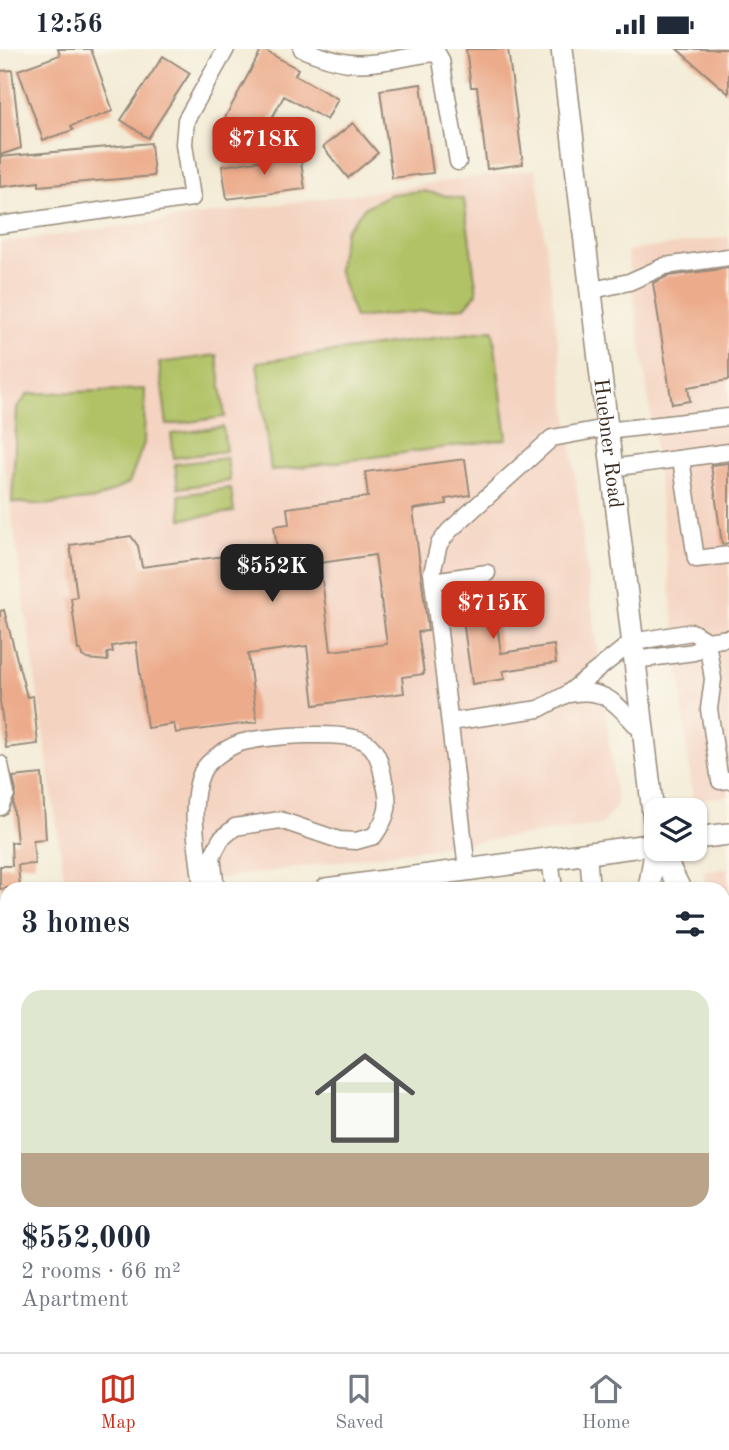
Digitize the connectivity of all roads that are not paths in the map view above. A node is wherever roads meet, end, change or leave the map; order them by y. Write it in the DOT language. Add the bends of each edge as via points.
graph roads {
  1 [pos="226,49"];
  2 [pos="302,49"];
  3 [pos="562,49"];
  4 [pos="425,51"];
  5 [pos="458,162"];
  6 [pos="0,225"];
  7 [pos="729,257"];
  8 [pos="589,291"];
  9 [pos="729,417"];
  10 [pos="606,430"];
  11 [pos="729,452"];
  12 [pos="681,459"];
  13 [pos="611,468"];
  14 [pos="729,555"];
  15 [pos="487,573"];
  16 [pos="433,581"];
  17 [pos="729,638"];
  18 [pos="707,641"];
  19 [pos="633,651"];
  20 [pos="721,678"];
  21 [pos="568,694"];
  22 [pos="450,722"];
  23 [pos="643,733"];
  24 [pos="0,764"];
  25 [pos="729,780"];
  26 [pos="651,798"];
  27 [pos="0,807"];
  28 [pos="729,834"];
  29 [pos="707,837"];
  30 [pos="221,839"];
  31 [pos="197,841"];
  32 [pos="644,848"];
  33 [pos="587,853"];
  34 [pos="550,858"];
  35 [pos="654,861"];
  36 [pos="665,861"];
  37 [pos="467,869"];
  38 [pos="201,882"];
  39 [pos="215,882"];
  40 [pos="375,882"];
  41 [pos="553,882"];
  42 [pos="590,882"];
  43 [pos="650,882"];
  44 [pos="676,882"];
  1 -- 6 [label="street" via="187,120 184,145 192,198"];
  2 -- 4 [label="street" via="349,63"];
  3 -- 8 [label="main road, Huebner Road"];
  4 -- 5 [label="street" via="436,53 441,60"];
  7 -- 8 [label="street" via="665,265 629,282"];
  8 -- 10 [label="main road, Huebner Road"];
  9 -- 10 [label="street"];
  10 -- 13 [label="main road, Huebner Road"];
  10 -- 16 [label="street" via="560,435 543,446 449,531 439,544"];
  11 -- 12 [label="street"];
  12 -- 13 [label="street"];
  12 -- 14 [label="street" via="696,559"];
  13 -- 19 [label="main road, Huebner Road"];
  15 -- 16 [label="street"];
  16 -- 22 [label="street"];
  17 -- 18 [label="street"];
  18 -- 19 [label="street" via="692,632"];
  18 -- 20 [label="street"];
  19 -- 21 [label="street"];
  19 -- 23 [label="main road, Huebner Road"];
  20 -- 25 [label="street" via="709,709 720,781"];
  21 -- 22 [label="street" via="538,709"];
  21 -- 23 [label="street" via="602,694"];
  22 -- 37 [label="street"];
  23 -- 26 [label="main road, Huebner Road"];
  24 -- 27 [label="street" via="6,794"];
  28 -- 29 [label="main road"];
  30 -- 31 [label="street"];
  30 -- 31 [label="street" via="235,827 280,820 339,840 374,836 387,817 387,790 378,756 365,741 344,735 239,743 203,769 195,798"];
  30 -- 39 [label="street" via="212,856"];
  31 -- 38 [label="street"];
  32 -- 33 [label="main road"];
  33 -- 34 [label="main road"];
  33 -- 42 [label="street"];
  34 -- 37 [label="main road"];
  34 -- 41 [label="street"];
  35 -- 43 [label="main road"];
  36 -- 44 [label="main road"];
  37 -- 40 [label="main road"];
}
